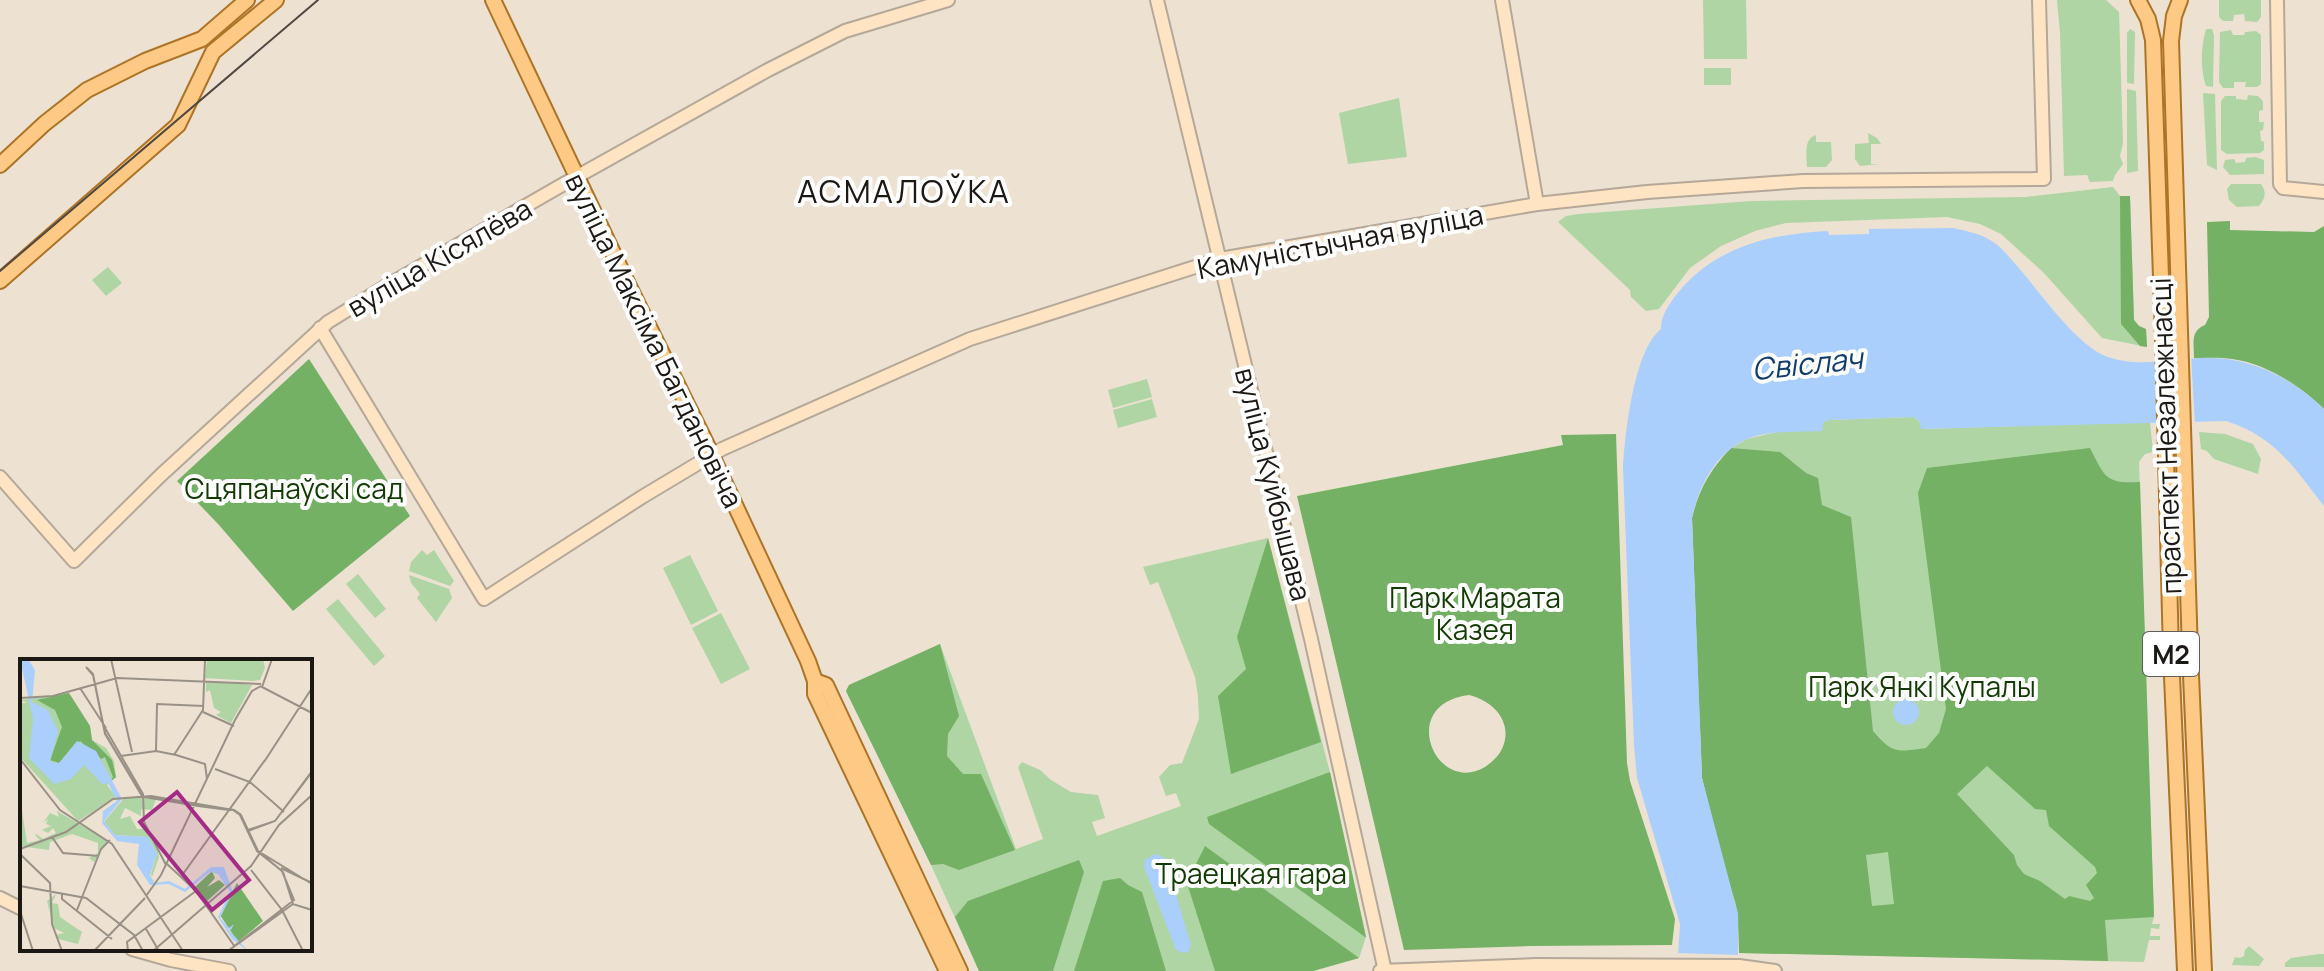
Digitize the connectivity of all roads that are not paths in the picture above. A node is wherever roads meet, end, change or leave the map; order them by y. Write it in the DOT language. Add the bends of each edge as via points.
graph roads {
  1 [pos="247,0"];
  2 [pos="276,0"];
  3 [pos="493,0"];
  4 [pos="948,0"];
  5 [pos="1157,0"];
  6 [pos="1502,0"];
  7 [pos="2039,0"];
  8 [pos="2138,0"];
  9 [pos="2180,0"];
  10 [pos="2277,0"];
  11 [pos="207,33"];
  12 [pos="220,47"];
  13 [pos="0,165"];
  14 [pos="577,177"];
  15 [pos="2324,192"];
  16 [pos="1537,204"];
  17 [pos="1220,259"];
  18 [pos="0,281"];
  19 [pos="320,328"];
  20 [pos="711,454"];
  21 [pos="0,477"];
  22 [pos="815,681"];
  23 [pos="0,898"];
  24 [pos="20,908"];
  25 [pos="1380,950"];
  26 [pos="139,951"];
  27 [pos="1412,968"];
  28 [pos="229,971"];
  29 [pos="947,971"];
  30 [pos="960,971"];
  31 [pos="1370,971"];
  32 [pos="1384,971"];
  33 [pos="1775,971"];
  34 [pos="2185,971"];
  35 [pos="2204,971"];
  1 -- 11 [label="main road"];
  2 -- 12 [label="main road"];
  3 -- 14 [label="main road, вуліца Максіма Багдановіча"];
  4 -- 14 [label="street, вуліца Кісялёва" via="845,31"];
  5 -- 17 [label="street, вуліца Куйбышава"];
  6 -- 16 [label="street"];
  7 -- 16 [label="street, Камуністычная вуліца" via="2044,179 1803,181"];
  8 -- 34 [label="main road, праспект Незалежнасці / М2" via="2153,40"];
  9 -- 35 [label="main road, праспект Незалежнасці / М2" via="2171,41"];
  10 -- 15 [label="street" via="2280,184"];
  11 -- 12 [label="main road"];
  11 -- 13 [label="main road" via="87,90"];
  12 -- 18 [label="main road" via="178,125"];
  14 -- 19 [label="street, вуліца Кісялёва"];
  14 -- 20 [label="main road, вуліца Максіма Багдановіча"];
  16 -- 17 [label="street, Камуністычная вуліца"];
  17 -- 20 [label="street, Камуністычная вуліца" via="970,339"];
  17 -- 25 [label="street, вуліца Куйбышава"];
  19 -- 20 [label="street, Камуністычная вуліца" via="484,599"];
  19 -- 21 [label="street, вуліца Кісялёва" via="74,561"];
  20 -- 22 [label="main road, вуліца Максіма Багдановіча"];
  22 -- 29 [label="main road, вуліца Максіма Багдановіча" via="815,694"];
  22 -- 30 [label="main road, вуліца Максіма Багдановіча" via="826,685"];
  23 -- 24 [label="street"];
  25 -- 27 [label="street"];
  25 -- 31 [label="street"];
  25 -- 32 [label="street, вуліца Куйбышава"];
  26 -- 28 [label="street"];
  27 -- 32 [label="street"];
  27 -- 33 [label="street" via="1676,965"];
}
